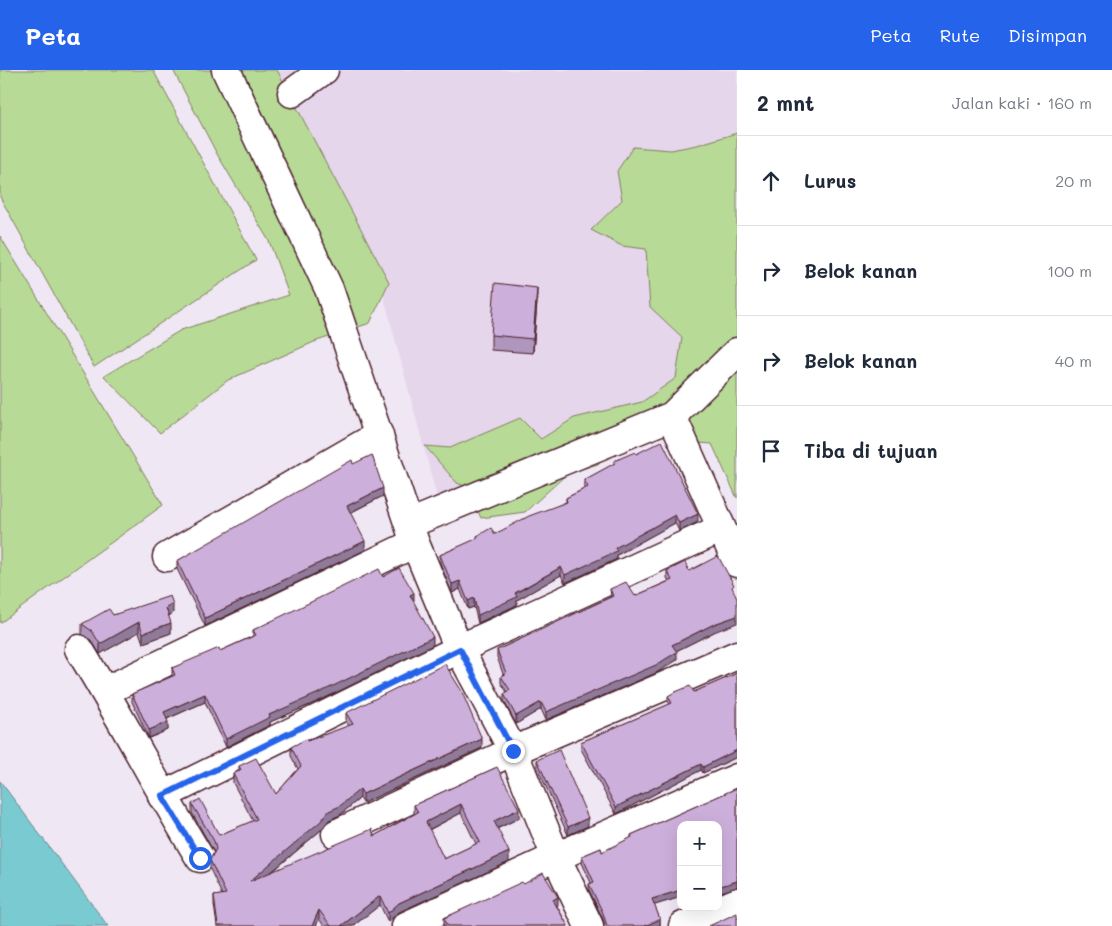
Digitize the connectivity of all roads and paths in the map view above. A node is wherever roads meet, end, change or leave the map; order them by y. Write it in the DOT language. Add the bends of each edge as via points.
graph roads {
  1 [pos="226,70"];
  2 [pos="324,70"];
  3 [pos="292,93"];
  4 [pos="737,352"];
  5 [pos="672,416"];
  6 [pos="379,435"];
  7 [pos="720,529"];
  8 [pos="412,533"];
  9 [pos="167,557"];
  10 [pos="737,563"];
  11 [pos="79,649"];
  12 [pos="460,649"];
  13 [pos="737,656"];
  14 [pos="105,691"];
  15 [pos="513,751"];
  16 [pos="737,778"];
  17 [pos="162,796"];
  18 [pos="336,834"];
  19 [pos="556,857"];
  20 [pos="200,858"];
  21 [pos="737,902"];
  22 [pos="406,926"];
  23 [pos="589,926"];
  24 [pos="683,926"];
  1 -- 6 [label="street" via="329,289"];
  2 -- 3 [label="street"];
  4 -- 5 [label="street"];
  5 -- 7 [label="street"];
  5 -- 8 [label="street"];
  6 -- 8 [label="street"];
  6 -- 9 [label="street"];
  7 -- 10 [label="street"];
  7 -- 12 [label="street"];
  8 -- 12 [label="street"];
  8 -- 14 [label="street"];
  11 -- 14 [label="street"];
  12 -- 15 [label="street"];
  12 -- 17 [label="street"];
  13 -- 15 [label="street"];
  14 -- 17 [label="street"];
  15 -- 18 [label="street"];
  15 -- 19 [label="street"];
  16 -- 19 [label="street"];
  17 -- 20 [label="street"];
  19 -- 22 [label="street"];
  19 -- 23 [label="street"];
  21 -- 24 [label="street"];
}
